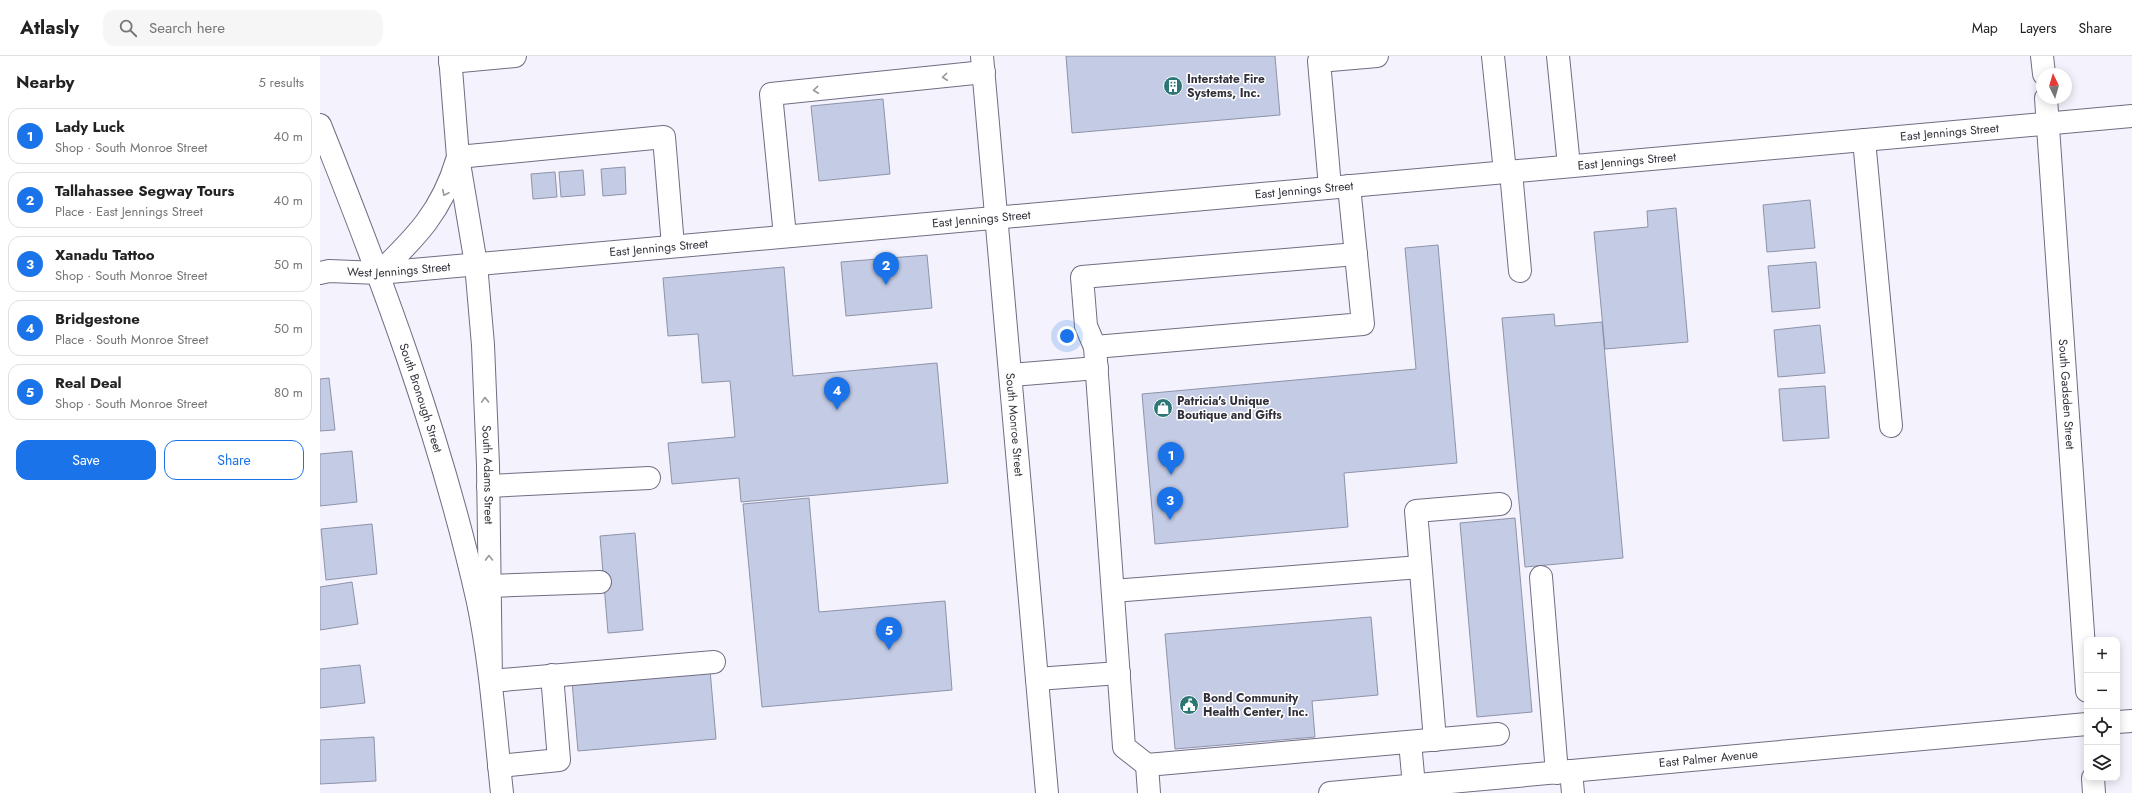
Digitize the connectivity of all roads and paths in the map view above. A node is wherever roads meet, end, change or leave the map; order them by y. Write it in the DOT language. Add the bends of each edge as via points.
graph roads {
  1 [pos="515,56"];
  2 [pos="1377,56"];
  3 [pos="1493,56"];
  4 [pos="1558,56"];
  5 [pos="2042,56"];
  6 [pos="450,59"];
  7 [pos="983,64"];
  8 [pos="2043,68"];
  9 [pos="2046,104"];
  10 [pos="2132,116"];
  11 [pos="2048,124"];
  12 [pos="320,125"];
  13 [pos="1864,140"];
  14 [pos="458,157"];
  15 [pos="1569,166"];
  16 [pos="1508,172"];
  17 [pos="1339,186"];
  18 [pos="997,217"];
  19 [pos="785,236"];
  20 [pos="673,246"];
  21 [pos="1356,254"];
  22 [pos="476,264"];
  23 [pos="1520,271"];
  24 [pos="320,273"];
  25 [pos="378,273"];
  26 [pos="1096,358"];
  27 [pos="1011,375"];
  28 [pos="1891,426"];
  29 [pos="649,478"];
  30 [pos="488,486"];
  31 [pos="1500,504"];
  32 [pos="1420,567"];
  33 [pos="1541,577"];
  34 [pos="600,582"];
  35 [pos="489,586"];
  36 [pos="1113,591"];
  37 [pos="714,662"];
  38 [pos="1118,673"];
  39 [pos="2086,673"];
  40 [pos="552,675"];
  41 [pos="1037,679"];
  42 [pos="491,681"];
  43 [pos="2132,721"];
  44 [pos="2120,722"];
  45 [pos="2084,724"];
  46 [pos="1498,734"];
  47 [pos="1435,740"];
  48 [pos="1410,742"];
  49 [pos="1146,765"];
  50 [pos="499,766"];
  51 [pos="1564,772"];
  52 [pos="2093,781"];
  53 [pos="1414,786"];
  54 [pos="1380,791"];
  55 [pos="502,793"];
  56 [pos="1047,793"];
  57 [pos="1149,793"];
  58 [pos="1330,793"];
  59 [pos="1573,793"];
  60 [pos="2094,793"];
  1 -- 6 [label="street"];
  2 -- 17 [label="street" via="1319,61"];
  3 -- 16 [label="street"];
  4 -- 15 [label="street"];
  5 -- 8 [label="street"];
  6 -- 14 [label="street, South Adams Street"];
  7 -- 18 [label="street, South Monroe Street"];
  7 -- 19 [label="street, one-way" via="771,94"];
  9 -- 11 [label="street, South Gadsden Street"];
  10 -- 11 [label="street, East Jennings Street"];
  11 -- 13 [label="street, East Jennings Street"];
  11 -- 39 [label="street, South Gadsden Street"];
  12 -- 25 [label="street, South Bronough Street"];
  13 -- 15 [label="street, East Jennings Street"];
  13 -- 28 [label="street"];
  14 -- 20 [label="street" via="664,137"];
  14 -- 22 [label="street, South Adams Street"];
  14 -- 25 [label="street, South Adams Street, one-way" via="450,183 435,212 409,244"];
  15 -- 16 [label="street, East Jennings Street"];
  16 -- 17 [label="street, East Jennings Street"];
  16 -- 23 [label="street"];
  17 -- 18 [label="street, East Jennings Street"];
  17 -- 21 [label="street"];
  18 -- 19 [label="street, East Jennings Street"];
  18 -- 27 [label="street, South Monroe Street"];
  19 -- 20 [label="street, East Jennings Street"];
  20 -- 22 [label="street, East Jennings Street"];
  21 -- 26 [label="street" via="1363,324"];
  21 -- 26 [label="street" via="1082,277 1086,326"];
  22 -- 25 [label="street, West Jennings Street"];
  30 -- 22 [label="street, South Adams Street, one-way" via="483,345"];
  24 -- 25 [label="street, West Jennings Street"];
  25 -- 42 [label="street, South Bronough Street" via="423,399 450,490 478,604"];
  26 -- 27 [label="street"];
  26 -- 36 [label="street"];
  27 -- 41 [label="street, South Monroe Street"];
  29 -- 30 [label="street"];
  35 -- 30 [label="street, South Adams Street, one-way"];
  31 -- 32 [label="street" via="1416,511"];
  32 -- 36 [label="street"];
  32 -- 47 [label="street"];
  33 -- 51 [label="street"];
  34 -- 35 [label="street"];
  35 -- 42 [label="street, South Adams Street"];
  36 -- 38 [label="street"];
  37 -- 40 [label="street"];
  38 -- 41 [label="street"];
  38 -- 49 [label="street" via="1124,747"];
  40 -- 42 [label="street"];
  40 -- 50 [label="street" via="559,760"];
  41 -- 56 [label="street, South Monroe Street"];
  42 -- 50 [label="street, South Adams Street"];
  43 -- 44 [label="street"];
  45 -- 51 [label="street, East Palmer Avenue"];
  46 -- 47 [label="street"];
  47 -- 48 [label="street"];
  48 -- 49 [label="street"];
  48 -- 53 [label="street"];
  49 -- 57 [label="street"];
  50 -- 55 [label="street, South Adams Street"];
  51 -- 53 [label="street, East Palmer Avenue"];
  51 -- 59 [label="street"];
  52 -- 60 [label="street"];
  53 -- 54 [label="street, East Palmer Avenue"];
  54 -- 58 [label="street, East Palmer Avenue"];
}
